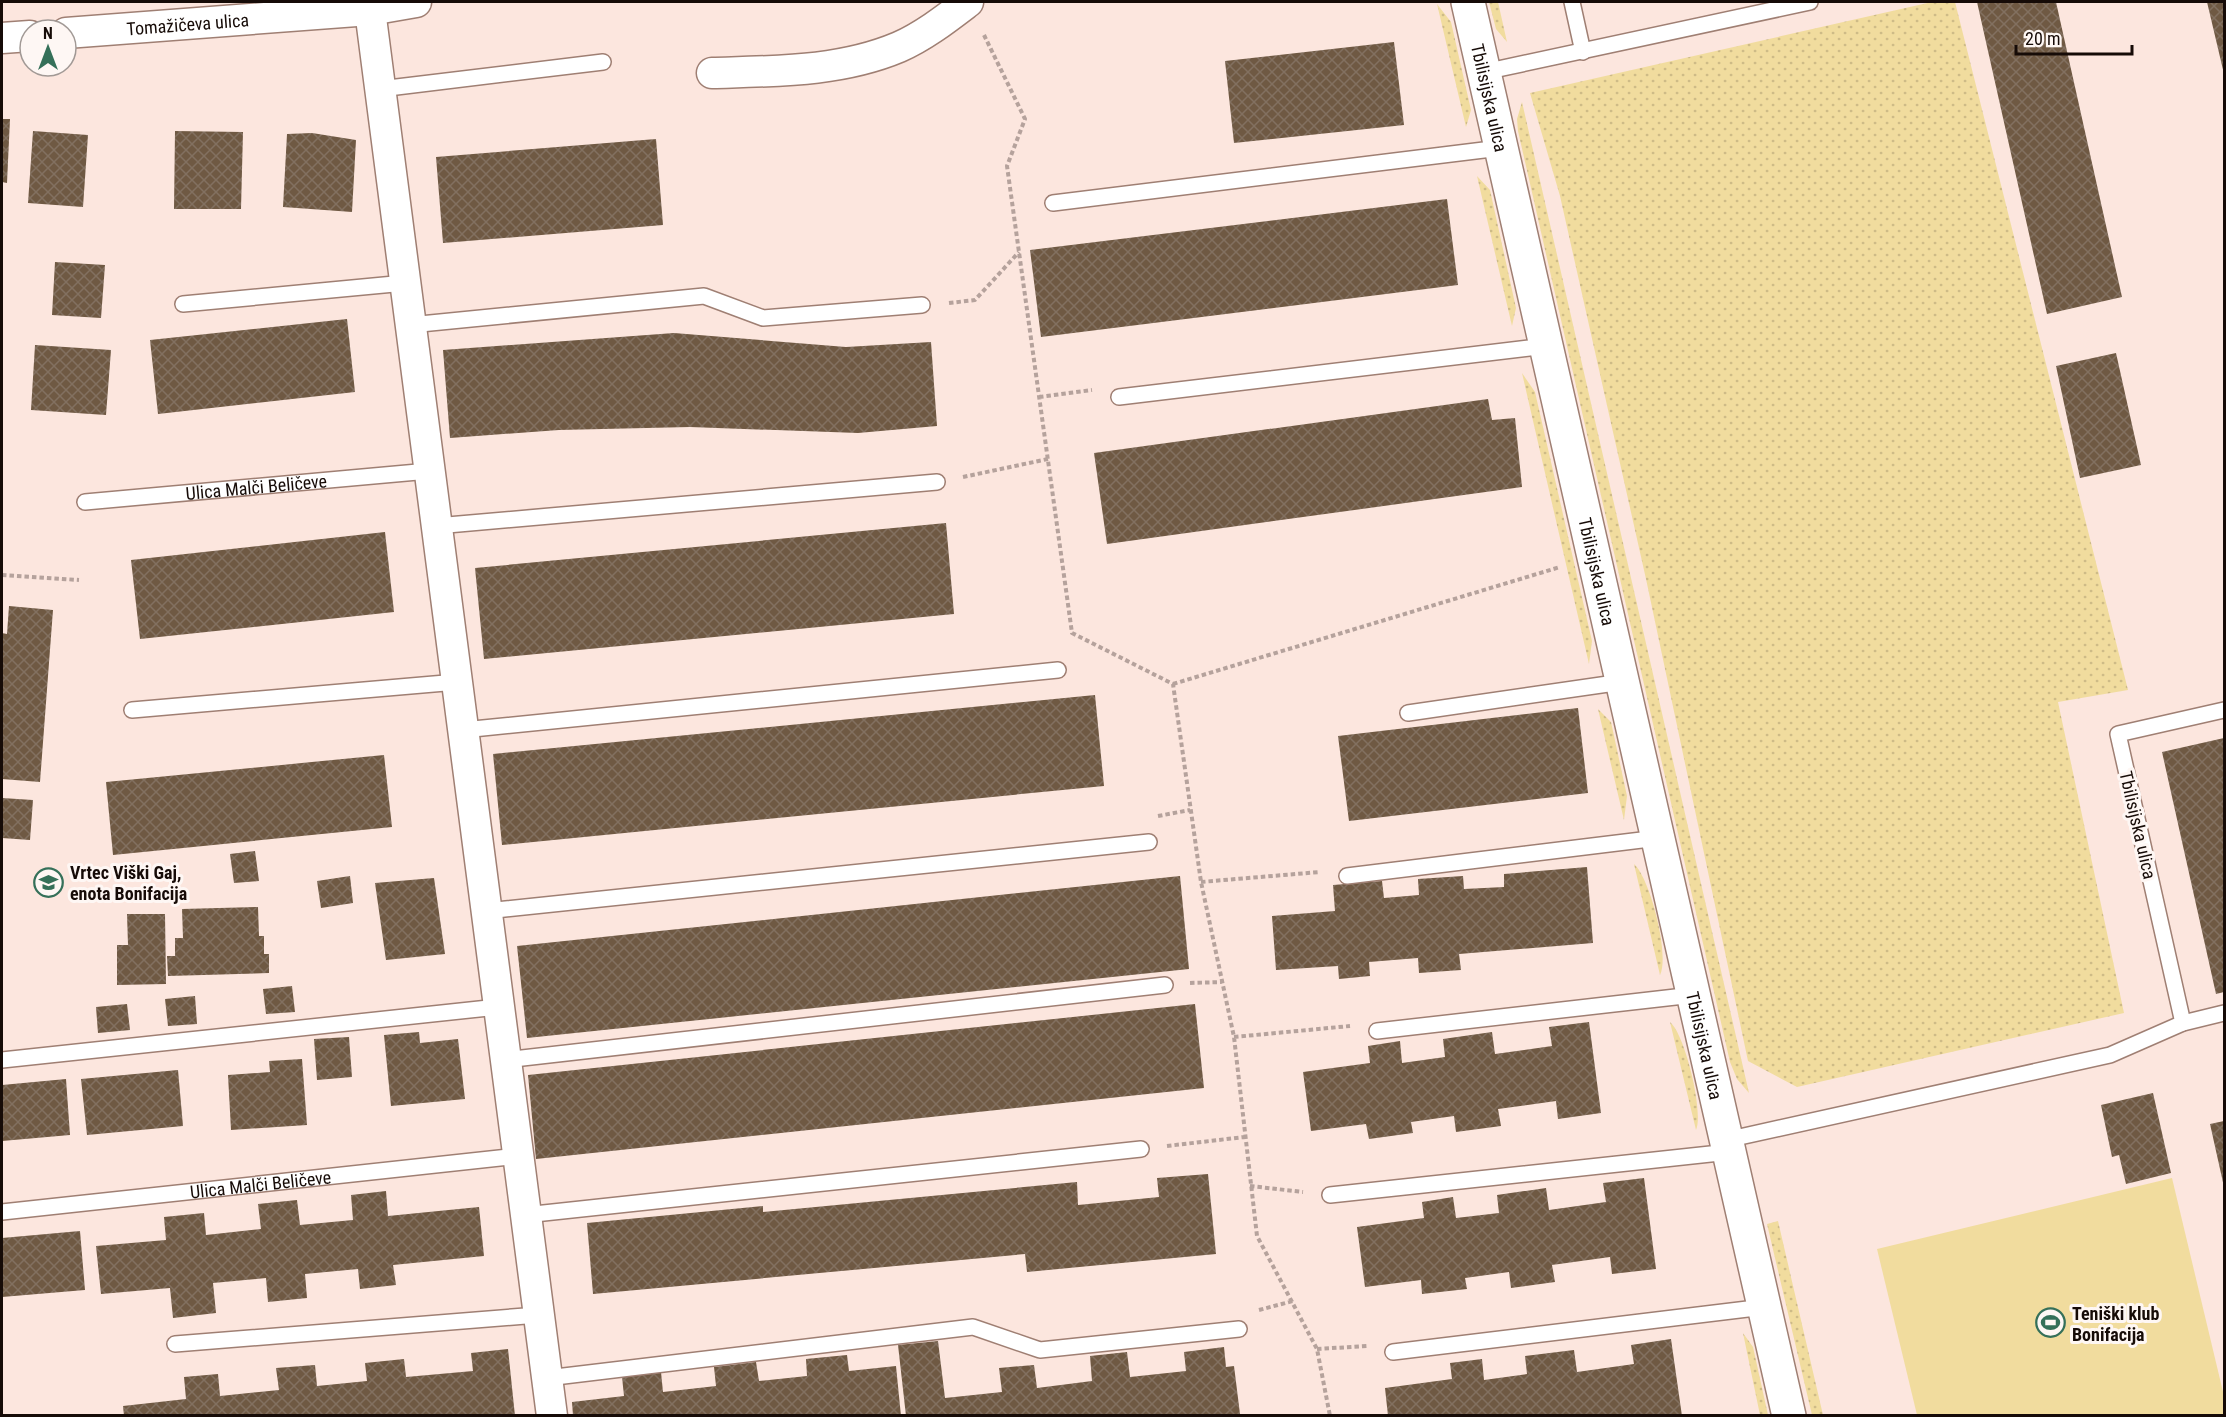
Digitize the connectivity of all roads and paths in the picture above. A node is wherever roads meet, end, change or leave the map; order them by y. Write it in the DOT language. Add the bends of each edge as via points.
graph roads {
  1 [pos="416,2"];
  2 [pos="968,2"];
  3 [pos="1468,2"];
  4 [pos="1572,2"];
  5 [pos="1810,2"];
  6 [pos="370,9"];
  7 [pos="78,32"];
  8 [pos="18,37"];
  9 [pos="2,38"];
  10 [pos="1583,52"];
  11 [pos="603,62"];
  12 [pos="1484,72"];
  13 [pos="712,73"];
  14 [pos="380,89"];
  15 [pos="1500,148"];
  16 [pos="1053,203"];
  17 [pos="1019,251"];
  18 [pos="405,283"];
  19 [pos="183,304"];
  20 [pos="922,305"];
  21 [pos="410,325"];
  22 [pos="1546,346"];
  23 [pos="1039,397"];
  24 [pos="1119,397"];
  25 [pos="1048,459"];
  26 [pos="429,471"];
  27 [pos="937,482"];
  28 [pos="85,502"];
  29 [pos="436,526"];
  30 [pos="1560,567"];
  31 [pos="2,575"];
  32 [pos="79,580"];
  33 [pos="1058,670"];
  34 [pos="457,682"];
  35 [pos="1622,682"];
  36 [pos="1173,684"];
  37 [pos="132,710"];
  38 [pos="2224,710"];
  39 [pos="1408,713"];
  40 [pos="463,730"];
  41 [pos="1658,838"];
  42 [pos="1149,842"];
  43 [pos="1347,876"];
  44 [pos="1201,882"];
  45 [pos="486,910"];
  46 [pos="1165,985"];
  47 [pos="1693,995"];
  48 [pos="498,1007"];
  49 [pos="2224,1013"];
  50 [pos="2183,1023"];
  51 [pos="1377,1031"];
  52 [pos="1234,1037"];
  53 [pos="2,1060"];
  54 [pos="505,1060"];
  55 [pos="1244,1137"];
  56 [pos="1727,1146"];
  57 [pos="1141,1149"];
  58 [pos="518,1156"];
  59 [pos="1250,1186"];
  60 [pos="1330,1195"];
  61 [pos="2,1212"];
  62 [pos="525,1215"];
  63 [pos="1293,1301"];
  64 [pos="1764,1307"];
  65 [pos="538,1315"];
  66 [pos="1239,1329"];
  67 [pos="175,1344"];
  68 [pos="1317,1349"];
  69 [pos="1393,1352"];
  70 [pos="547,1378"];
  71 [pos="552,1416"];
  72 [pos="1329,1416"];
  73 [pos="1789,1416"];
  1 -- 6 [label="street, Tomažičeva ulica"];
  2 -- 13 [label="street" via="900,46 855,62 795,70"];
  2 -- 17 [label="path" via="1025,119 1007,166"];
  3 -- 12 [label="street, Tbilisijska ulica"];
  4 -- 10 [label="lane"];
  5 -- 10 [label="lane"];
  6 -- 7 [label="street, Tomažičeva ulica"];
  6 -- 14 [label="street"];
  8 -- 9 [label="street"];
  10 -- 12 [label="lane"];
  11 -- 14 [label="lane"];
  12 -- 15 [label="street, Tbilisijska ulica"];
  14 -- 18 [label="street"];
  15 -- 16 [label="lane"];
  15 -- 22 [label="street, Tbilisijska ulica"];
  17 -- 20 [label="path" via="975,300"];
  17 -- 23 [label="path"];
  18 -- 19 [label="lane"];
  18 -- 21 [label="street"];
  20 -- 21 [label="lane" via="764,318 704,296"];
  21 -- 26 [label="street"];
  22 -- 24 [label="lane"];
  22 -- 35 [label="street, Tbilisijska ulica"];
  23 -- 24 [label="path" via="1098,390"];
  23 -- 25 [label="path"];
  25 -- 27 [label="path"];
  25 -- 36 [label="path" via="1072,633"];
  26 -- 28 [label="lane, Ulica Malči Beličeve"];
  26 -- 29 [label="street"];
  27 -- 29 [label="lane"];
  29 -- 34 [label="street"];
  30 -- 36 [label="path"];
  31 -- 32 [label="path"];
  33 -- 40 [label="lane"];
  34 -- 37 [label="lane"];
  34 -- 40 [label="street"];
  35 -- 39 [label="lane"];
  35 -- 41 [label="street, Tbilisijska ulica"];
  36 -- 44 [label="path"];
  38 -- 50 [label="lane, Tbilisijska ulica" via="2118,734"];
  40 -- 45 [label="street"];
  41 -- 43 [label="lane"];
  41 -- 47 [label="street, Tbilisijska ulica"];
  42 -- 45 [label="lane"];
  43 -- 44 [label="path" via="1333,871"];
  44 -- 52 [label="path"];
  45 -- 48 [label="street"];
  46 -- 54 [label="lane"];
  47 -- 51 [label="lane"];
  47 -- 56 [label="street, Tbilisijska ulica"];
  48 -- 53 [label="lane"];
  48 -- 54 [label="street"];
  49 -- 50 [label="lane"];
  50 -- 56 [label="lane" via="2110,1055"];
  51 -- 52 [label="path" via="1362,1025"];
  52 -- 55 [label="path"];
  54 -- 58 [label="street"];
  55 -- 57 [label="path"];
  55 -- 59 [label="path"];
  56 -- 60 [label="lane"];
  56 -- 64 [label="street, Tbilisijska ulica"];
  57 -- 62 [label="lane"];
  58 -- 61 [label="lane, Ulica Malči Beličeve"];
  58 -- 62 [label="street"];
  59 -- 60 [label="path"];
  59 -- 63 [label="path" via="1257,1236"];
  62 -- 65 [label="street"];
  63 -- 66 [label="path" via="1253,1312"];
  63 -- 68 [label="path"];
  64 -- 69 [label="lane"];
  64 -- 73 [label="street, Tbilisijska ulica"];
  65 -- 67 [label="lane"];
  65 -- 70 [label="street"];
  66 -- 70 [label="lane" via="1040,1350 973,1327"];
  68 -- 69 [label="path" via="1376,1346"];
  68 -- 72 [label="path"];
  70 -- 71 [label="street"];
}
